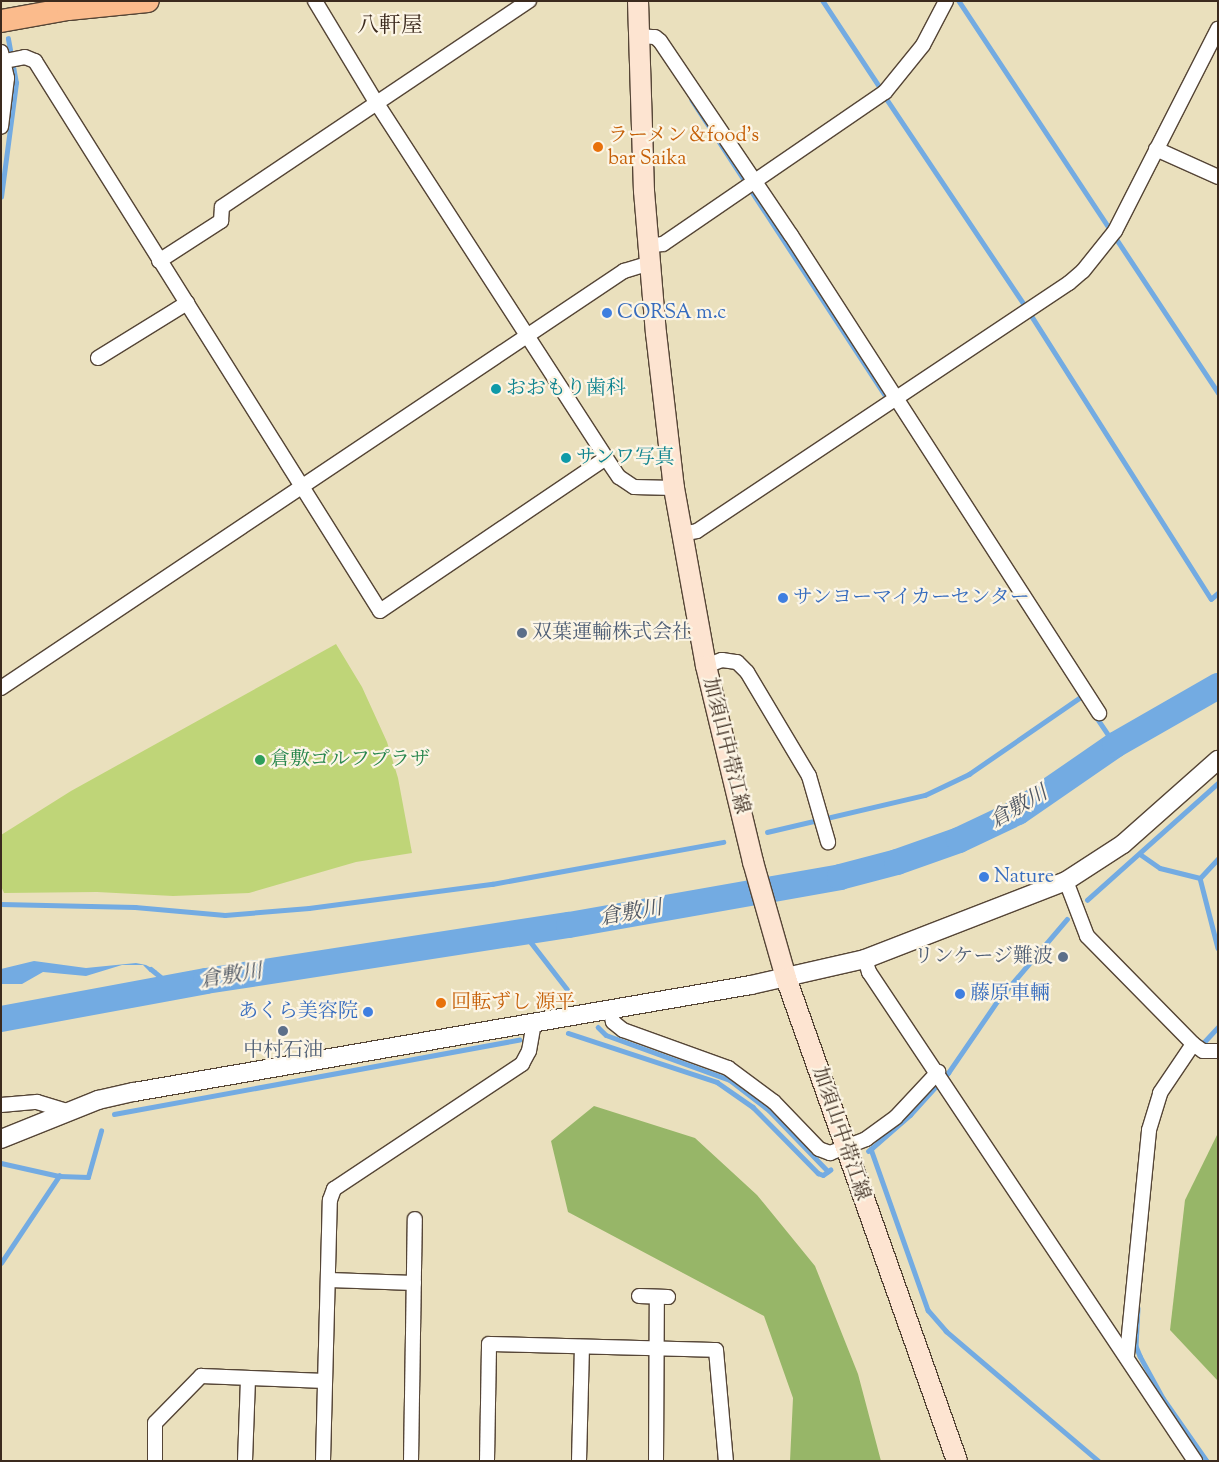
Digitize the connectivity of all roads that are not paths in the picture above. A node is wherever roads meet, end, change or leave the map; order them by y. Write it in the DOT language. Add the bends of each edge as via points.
graph roads {
  1 [pos="148,1"];
  2 [pos="315,1"];
  3 [pos="529,1"];
  4 [pos="638,1"];
  5 [pos="946,1"];
  6 [pos="1,21"];
  7 [pos="1218,29"];
  8 [pos="640,36"];
  9 [pos="9,58"];
  10 [pos="376,102"];
  11 [pos="1,127"];
  12 [pos="1156,149"];
  13 [pos="1218,177"];
  14 [pos="750,185"];
  15 [pos="649,255"];
  16 [pos="159,261"];
  17 [pos="187,303"];
  18 [pos="528,334"];
  19 [pos="98,358"];
  20 [pos="892,402"];
  21 [pos="606,458"];
  22 [pos="302,487"];
  23 [pos="674,488"];
  24 [pos="682,534"];
  25 [pos="706,666"];
  26 [pos="1,688"];
  27 [pos="1099,713"];
  28 [pos="1218,760"];
  29 [pos="828,842"];
  30 [pos="1066,881"];
  31 [pos="864,959"];
  32 [pos="786,978"];
  33 [pos="610,1009"];
  34 [pos="534,1022"];
  35 [pos="1192,1044"];
  36 [pos="1218,1051"];
  37 [pos="941,1077"];
  38 [pos="1,1104"];
  39 [pos="68,1111"];
  40 [pos="1,1139"];
  41 [pos="844,1149"];
  42 [pos="416,1219"];
  43 [pos="329,1280"];
  44 [pos="414,1283"];
  45 [pos="639,1296"];
  46 [pos="582,1348"];
  47 [pos="656,1349"];
  48 [pos="1127,1355"];
  49 [pos="248,1378"];
  50 [pos="325,1381"];
  51 [pos="155,1461"];
  52 [pos="245,1461"];
  53 [pos="323,1461"];
  54 [pos="411,1461"];
  55 [pos="487,1461"];
  56 [pos="579,1461"];
  57 [pos="656,1461"];
  58 [pos="726,1461"];
  59 [pos="957,1461"];
  60 [pos="1195,1461"];
  1 -- 6 [label="main road" via="68,9"];
  2 -- 10 [label="street"];
  3 -- 10 [label="street"];
  4 -- 8 [label="main road, 加須山中帯江線"];
  5 -- 14 [label="street" via="923,45 885,92"];
  7 -- 12 [label="street"];
  8 -- 14 [label="street" via="655,37 660,41"];
  8 -- 15 [label="main road, 加須山中帯江線"];
  9 -- 11 [label="street"];
  9 -- 16 [label="street" via="32,58 36,61"];
  10 -- 16 [label="street" via="222,207 221,222"];
  10 -- 18 [label="street"];
  12 -- 13 [label="street"];
  12 -- 20 [label="street" via="1112,235 1084,271"];
  14 -- 15 [label="street"];
  14 -- 20 [label="street" via="791,235"];
  15 -- 18 [label="street"];
  15 -- 23 [label="main road, 加須山中帯江線"];
  16 -- 17 [label="street"];
  17 -- 19 [label="street"];
  17 -- 22 [label="street"];
  18 -- 21 [label="street"];
  18 -- 22 [label="street"];
  20 -- 24 [label="street" via="698,531"];
  20 -- 27 [label="street"];
  21 -- 22 [label="street" via="380,611"];
  21 -- 23 [label="street" via="619,477 634,487"];
  22 -- 26 [label="street"];
  23 -- 24 [label="main road, 加須山中帯江線"];
  24 -- 25 [label="main road, 加須山中帯江線"];
  25 -- 29 [label="street" via="722,660 737,662 747,672 809,776"];
  25 -- 32 [label="main road, 加須山中帯江線" via="753,862"];
  28 -- 30 [label="street" via="1124,844"];
  30 -- 31 [label="street"];
  30 -- 35 [label="street" via="1087,936"];
  31 -- 32 [label="street"];
  31 -- 37 [label="street" via="869,972"];
  32 -- 33 [label="street"];
  32 -- 41 [label="main road, 加須山中帯江線"];
  33 -- 34 [label="street"];
  33 -- 41 [label="street" via="613,1022 623,1030 734,1072 774,1102 819,1148 830,1153"];
  34 -- 39 [label="street" via="134,1092"];
  34 -- 43 [label="street" via="529,1051 522,1064 334,1190 330,1200"];
  35 -- 36 [label="street" via="1203,1050"];
  35 -- 48 [label="street" via="1160,1093 1149,1130"];
  37 -- 41 [label="street" via="896,1117 866,1139"];
  37 -- 48 [label="street"];
  38 -- 39 [label="street" via="37,1102"];
  39 -- 40 [label="street"];
  41 -- 59 [label="main road, 加須山中帯江線"];
  42 -- 44 [label="street"];
  43 -- 44 [label="street"];
  43 -- 50 [label="street"];
  44 -- 54 [label="street"];
  45 -- 47 [label="street" via="662,1297"];
  46 -- 47 [label="street"];
  46 -- 55 [label="street" via="489,1344"];
  46 -- 56 [label="street"];
  47 -- 57 [label="street"];
  47 -- 58 [label="street" via="716,1350"];
  48 -- 60 [label="street" via="1163,1416"];
  49 -- 50 [label="street"];
  49 -- 51 [label="street" via="201,1376 155,1423"];
  49 -- 52 [label="street"];
  50 -- 53 [label="street"];
}
